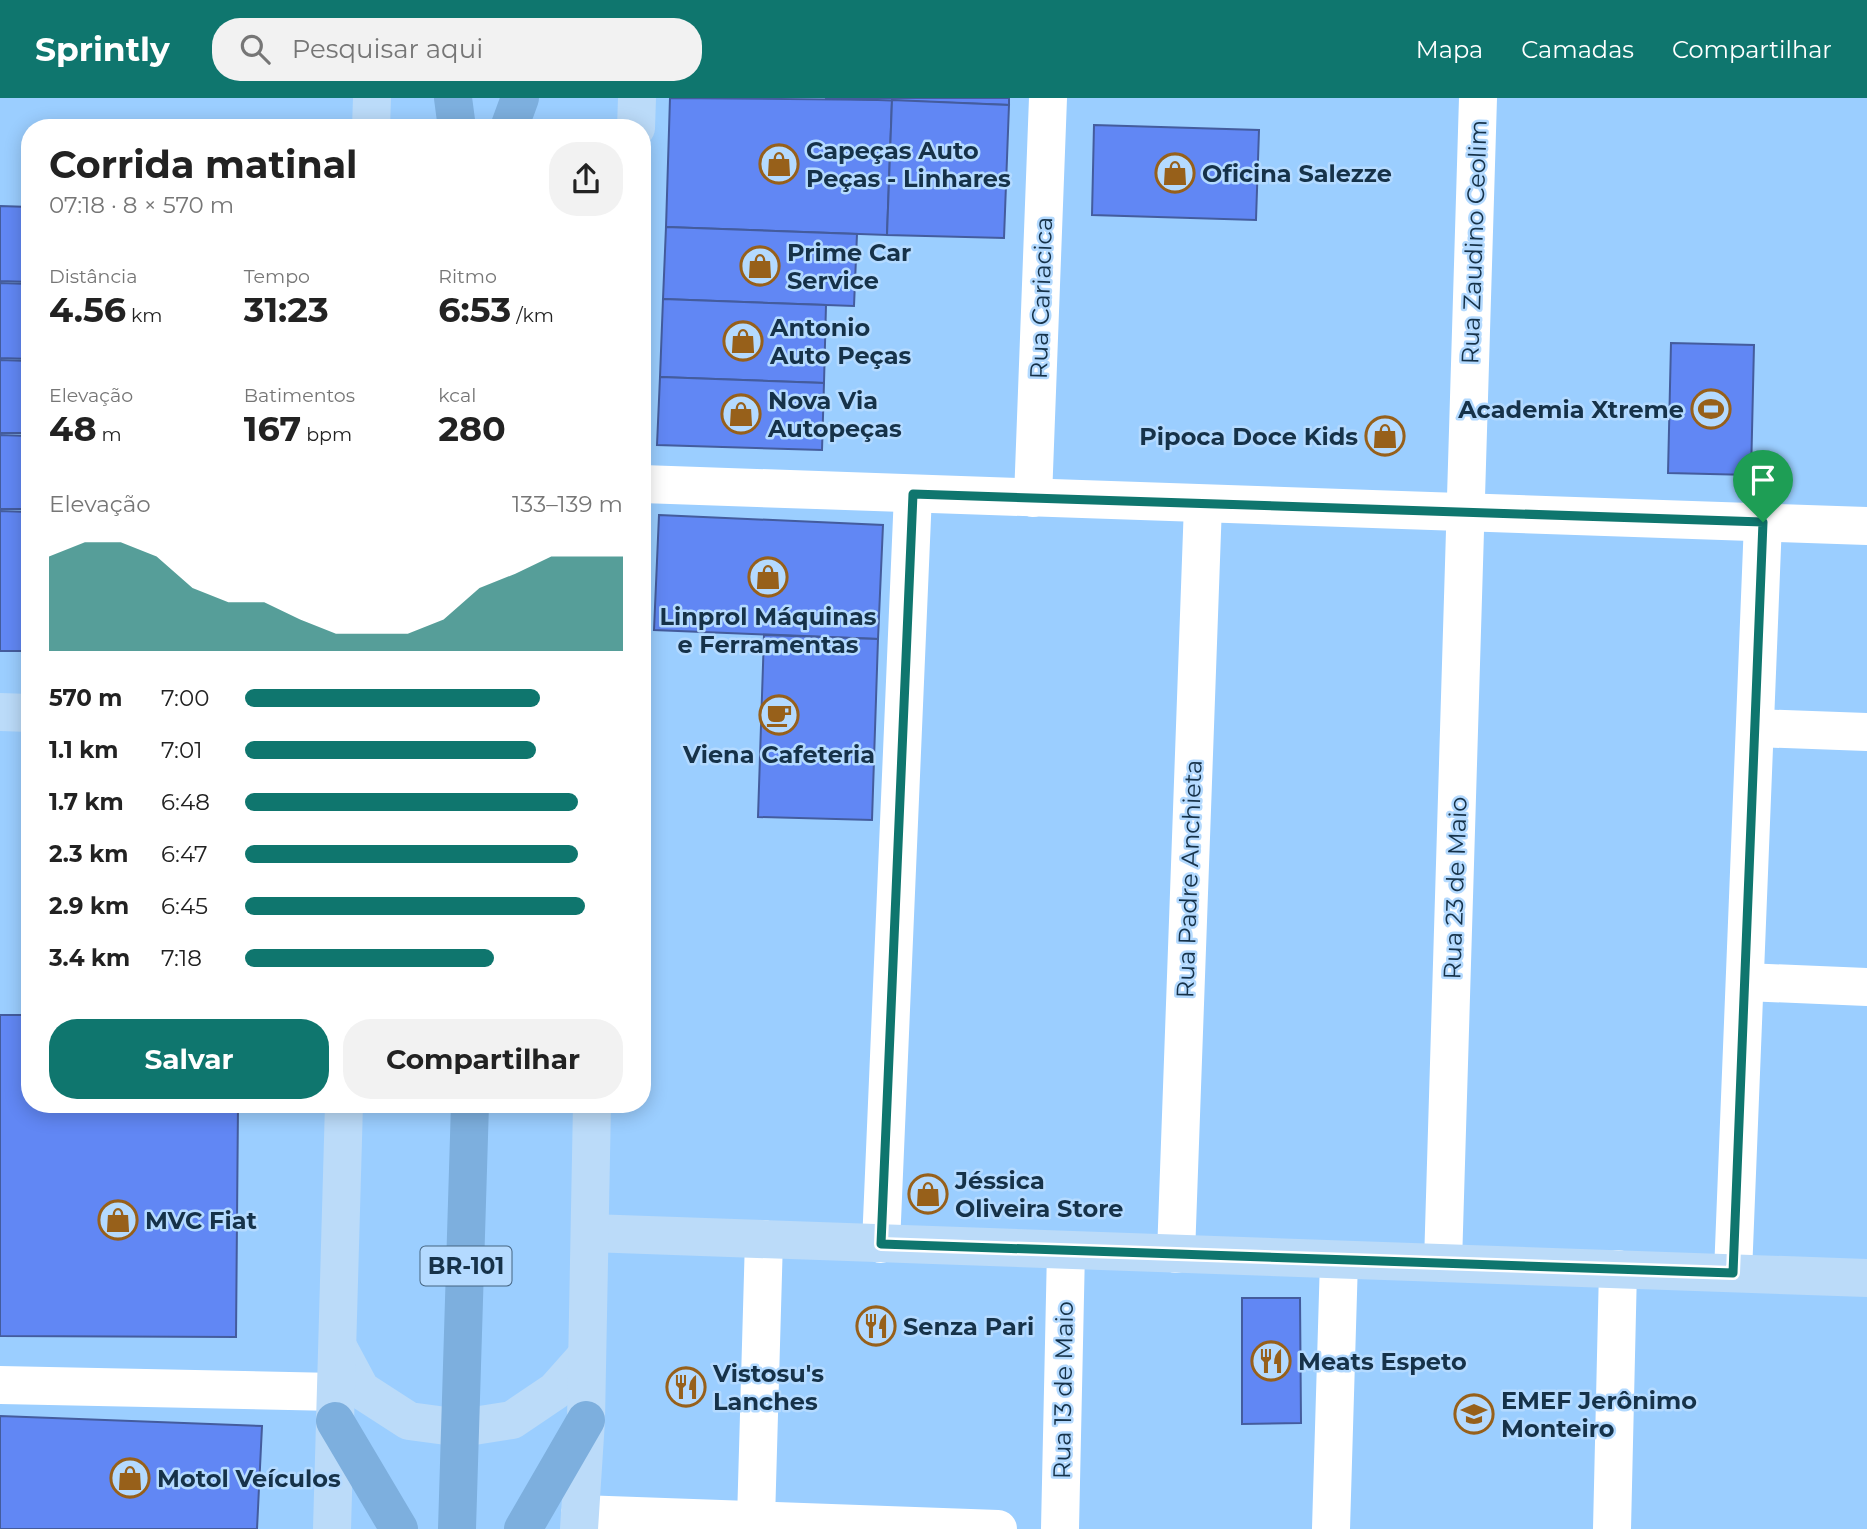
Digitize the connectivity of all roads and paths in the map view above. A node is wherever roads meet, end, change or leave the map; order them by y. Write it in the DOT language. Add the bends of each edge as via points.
graph roads {
  1 [pos="372,98"];
  2 [pos="453,98"];
  3 [pos="499,98"];
  4 [pos="520,98"];
  5 [pos="637,98"];
  6 [pos="1048,98"];
  7 [pos="1478,98"];
  8 [pos="371,119"];
  9 [pos="456,119"];
  10 [pos="498,119"];
  11 [pos="512,119"];
  12 [pos="636,119"];
  13 [pos="651,484"];
  14 [pos="913,494"];
  15 [pos="1033,498"];
  16 [pos="1203,503"];
  17 [pos="1467,513"];
  18 [pos="1763,522"];
  19 [pos="1867,526"];
  20 [pos="0,712"];
  21 [pos="21,713"];
  22 [pos="1755,728"];
  23 [pos="1867,732"];
  24 [pos="1745,982"];
  25 [pos="1867,987"];
  26 [pos="470,1113"];
  27 [pos="570,1113"];
  28 [pos="592,1113"];
  29 [pos="344,1120"];
  30 [pos="592,1150"];
  31 [pos="590,1233"];
  32 [pos="764,1239"];
  33 [pos="881,1244"];
  34 [pos="1066,1250"];
  35 [pos="1176,1254"];
  36 [pos="1339,1260"];
  37 [pos="1443,1263"];
  38 [pos="1618,1269"];
  39 [pos="1733,1273"];
  40 [pos="1867,1278"];
  41 [pos="337,1345"];
  42 [pos="587,1355"];
  43 [pos="0,1385"];
  44 [pos="336,1407"];
  45 [pos="586,1420"];
  46 [pos="461,1428"];
  47 [pos="755,1520"];
  48 [pos="580,1521"];
  49 [pos="874,1527"];
  50 [pos="332,1529"];
  51 [pos="399,1529"];
  52 [pos="457,1529"];
  53 [pos="523,1529"];
  54 [pos="998,1529"];
  55 [pos="1060,1529"];
  56 [pos="1331,1529"];
  57 [pos="1612,1529"];
  1 -- 8 [label="main road"];
  2 -- 9 [label="highway"];
  3 -- 10 [label="highway"];
  4 -- 11 [label="highway"];
  5 -- 12 [label="main road"];
  6 -- 15 [label="street, Rua Cariacica"];
  7 -- 17 [label="street, Rua Zaudino Ceolim"];
  13 -- 14 [label="street"];
  14 -- 15 [label="street"];
  14 -- 33 [label="street"];
  15 -- 16 [label="street"];
  16 -- 17 [label="street"];
  16 -- 35 [label="street, Rua Padre Anchieta"];
  17 -- 18 [label="street"];
  17 -- 37 [label="street, Rua 23 de Maio"];
  18 -- 19 [label="street"];
  18 -- 22 [label="street"];
  20 -- 21 [label="main road"];
  22 -- 23 [label="street"];
  22 -- 24 [label="street"];
  24 -- 25 [label="street"];
  24 -- 39 [label="street"];
  26 -- 46 [label="highway, BR-101"];
  27 -- 30 [label="main road"];
  28 -- 30 [label="main road"];
  29 -- 41 [label="main road"];
  30 -- 31 [label="main road"];
  31 -- 32 [label="main road"];
  31 -- 42 [label="main road"];
  32 -- 33 [label="main road"];
  32 -- 47 [label="street"];
  33 -- 34 [label="main road"];
  34 -- 35 [label="main road"];
  34 -- 55 [label="street, Rua 13 de Maio"];
  35 -- 36 [label="main road"];
  36 -- 37 [label="main road"];
  36 -- 56 [label="street"];
  37 -- 38 [label="main road"];
  38 -- 39 [label="main road"];
  38 -- 57 [label="street"];
  39 -- 40 [label="main road"];
  41 -- 44 [label="main road"];
  41 -- 46 [label="main road" via="362,1390 409,1422"];
  42 -- 45 [label="main road"];
  42 -- 46 [label="main road" via="555,1391 512,1420"];
  43 -- 44 [label="street"];
  44 -- 50 [label="main road"];
  44 -- 51 [label="highway"];
  45 -- 48 [label="main road"];
  45 -- 53 [label="highway"];
  46 -- 52 [label="highway, BR-101"];
  47 -- 48 [label="street"];
  47 -- 49 [label="street"];
  49 -- 54 [label="street"];
}
